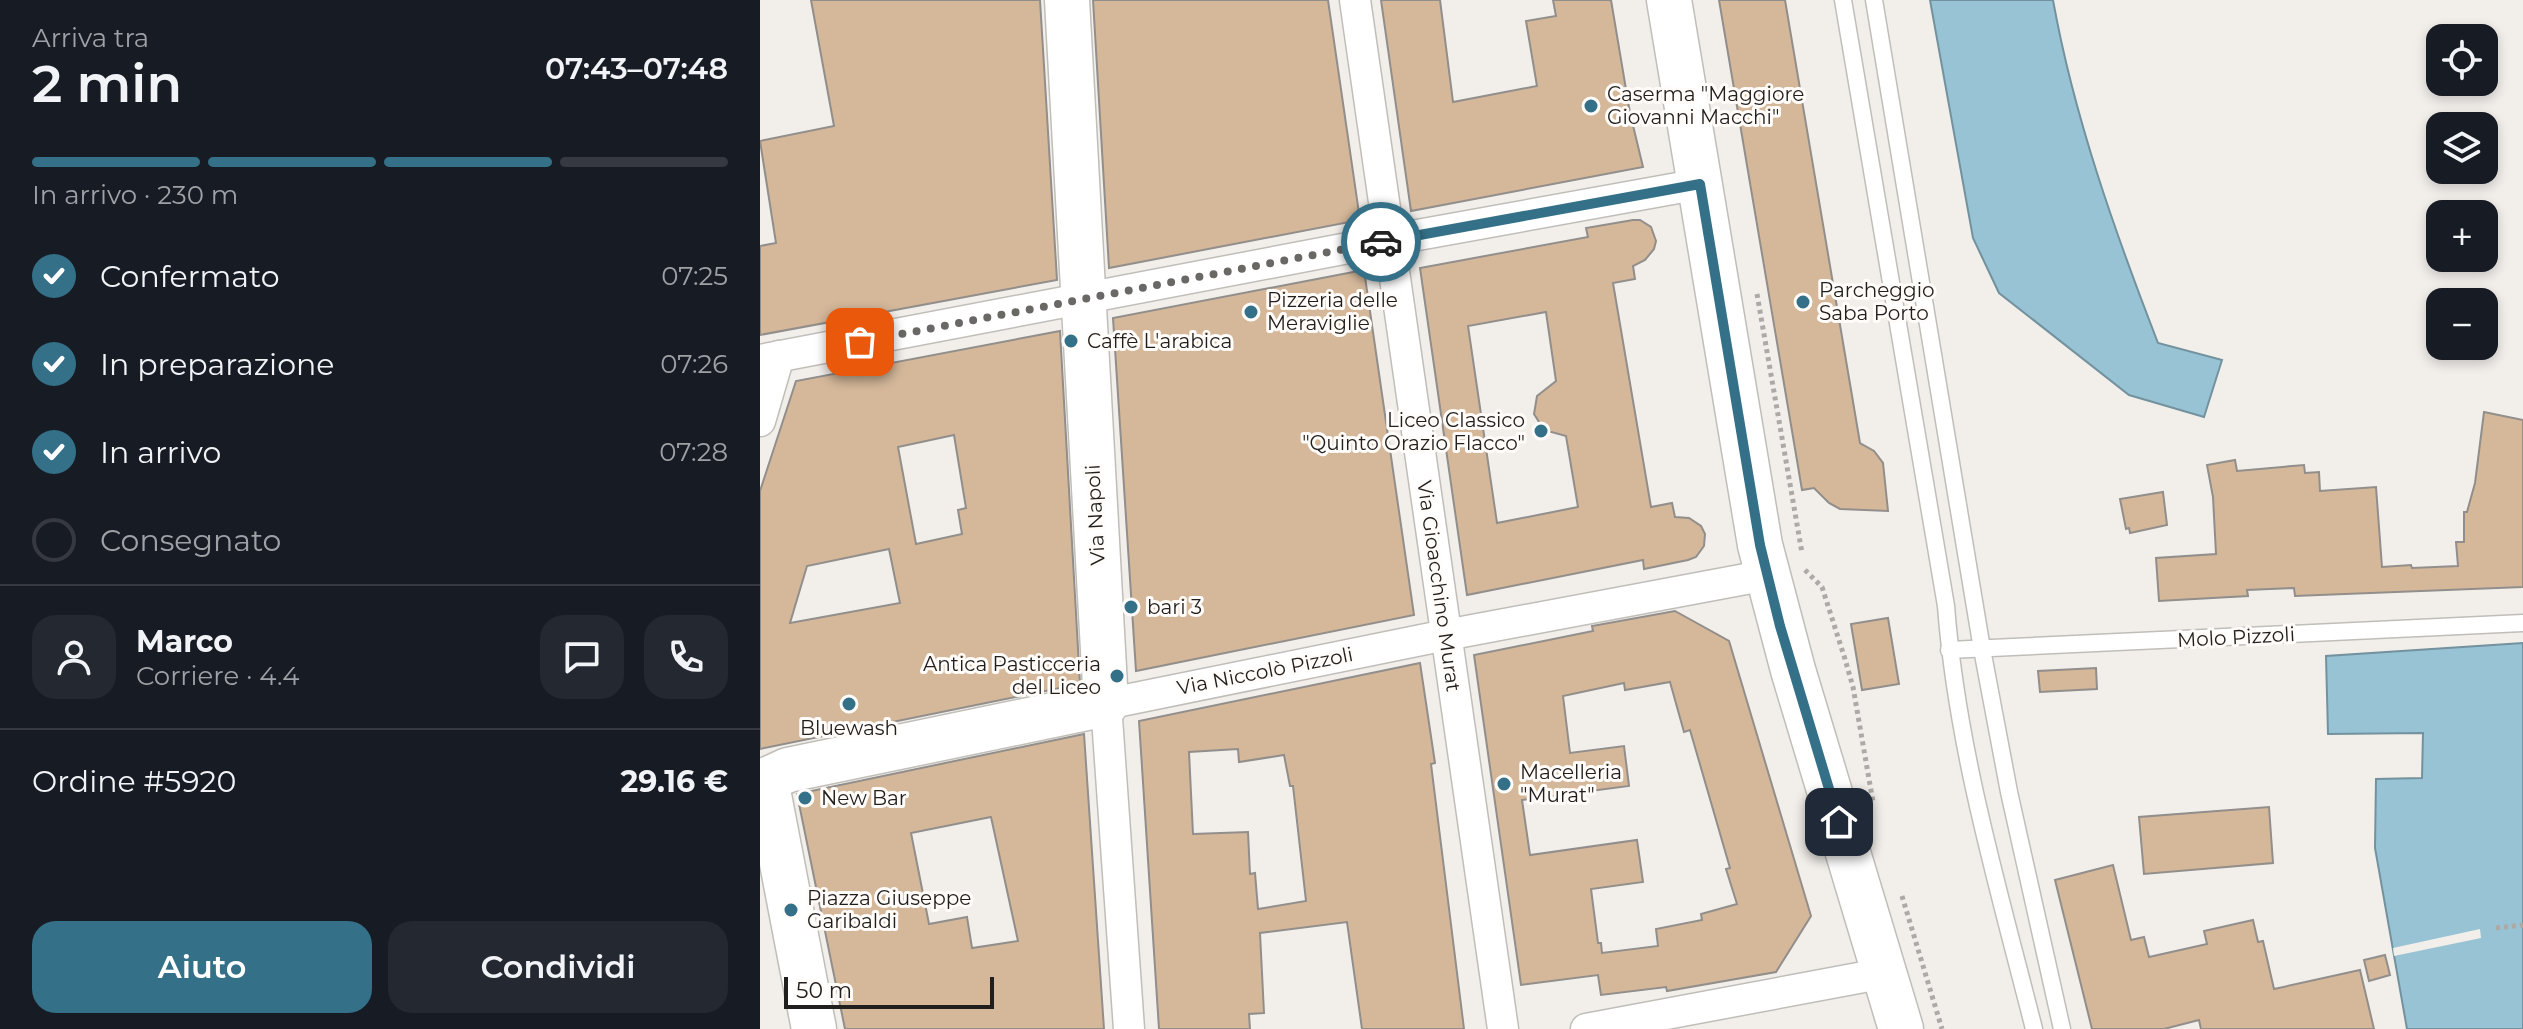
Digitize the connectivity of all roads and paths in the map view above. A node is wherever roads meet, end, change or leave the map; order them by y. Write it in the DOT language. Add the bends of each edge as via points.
graph roads {
  1 [pos="1067,0"];
  2 [pos="1355,0"];
  3 [pos="1669,0"];
  4 [pos="1843,0"];
  5 [pos="1874,0"];
  6 [pos="1700,184"];
  7 [pos="1390,240"];
  8 [pos="1757,289"];
  9 [pos="1084,299"];
  10 [pos="770,358"];
  11 [pos="760,421"];
  12 [pos="1767,575"];
  13 [pos="2523,623"];
  14 [pos="1446,635"];
  15 [pos="1982,649"];
  16 [pos="1949,650"];
  17 [pos="1106,704"];
  18 [pos="763,781"];
  19 [pos="1875,807"];
  20 [pos="1899,886"];
  21 [pos="2523,925"];
  22 [pos="2496,928"];
  23 [pos="1885,973"];
  24 [pos="814,1029"];
  25 [pos="1129,1029"];
  26 [pos="1503,1029"];
  27 [pos="1586,1029"];
  28 [pos="1901,1029"];
  29 [pos="1942,1029"];
  30 [pos="2034,1029"];
  31 [pos="2062,1029"];
  1 -- 9 [label="street, Via Napoli"];
  2 -- 7 [label="street, Via Gioacchino Murat"];
  3 -- 6 [label="street"];
  4 -- 16 [label="lane" via="1946,606"];
  5 -- 15 [label="lane"];
  6 -- 7 [label="street"];
  6 -- 12 [label="street"];
  7 -- 9 [label="street"];
  7 -- 14 [label="street, Via Gioacchino Murat"];
  8 -- 19 [label="path" via="1806,574 1822,587 1845,659"];
  9 -- 10 [label="street"];
  9 -- 17 [label="street, Via Napoli"];
  10 -- 11 [label="street"];
  12 -- 14 [label="street, Via Niccolò Pizzoli"];
  12 -- 23 [label="street"];
  13 -- 15 [label="lane, Molo Pizzoli"];
  14 -- 17 [label="street, Via Niccolò Pizzoli"];
  14 -- 26 [label="street, Via Gioacchino Murat"];
  15 -- 16 [label="lane, Molo Pizzoli"];
  15 -- 31 [label="lane"];
  16 -- 30 [label="lane" via="1976,797"];
  17 -- 18 [label="street, Via Niccolò Pizzoli" via="788,770"];
  17 -- 25 [label="street, Via Napoli"];
  18 -- 24 [label="street"];
  20 -- 29 [label="path"];
  21 -- 22 [label="path"];
  23 -- 27 [label="street"];
  23 -- 28 [label="street"];
}
